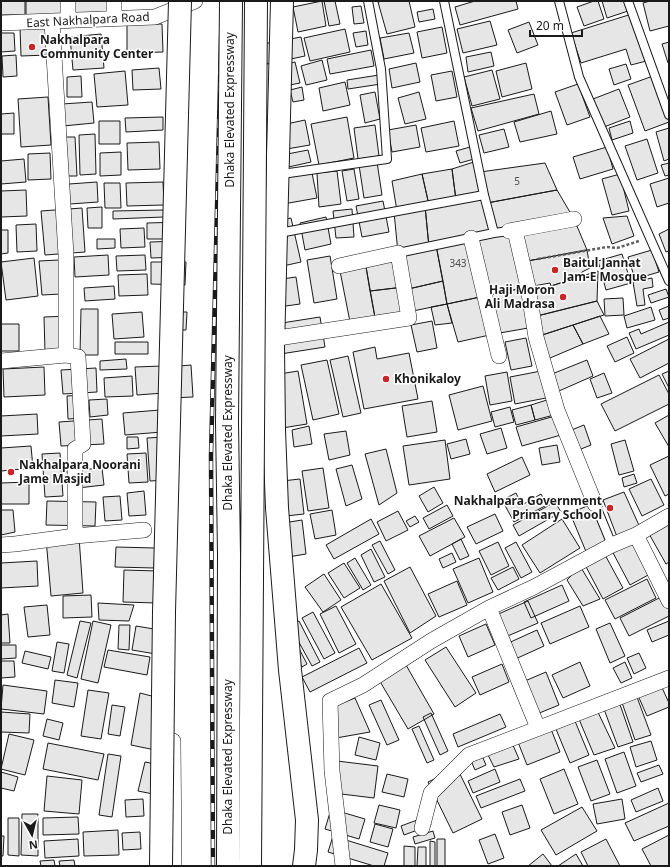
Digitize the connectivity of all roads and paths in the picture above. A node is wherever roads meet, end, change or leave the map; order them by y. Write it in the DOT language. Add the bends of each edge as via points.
graph roads {
  1 [pos="68,1"];
  2 [pos="114,1"];
  3 [pos="180,1"];
  4 [pos="195,1"];
  5 [pos="231,1"];
  6 [pos="255,1"];
  7 [pos="282,1"];
  8 [pos="368,1"];
  9 [pos="444,1"];
  10 [pos="559,1"];
  11 [pos="628,1"];
  12 [pos="114,17"];
  13 [pos="68,21"];
  14 [pos="52,22"];
  15 [pos="1,23"];
  16 [pos="669,115"];
  17 [pos="282,174"];
  18 [pos="484,195"];
  19 [pos="574,219"];
  20 [pos="279,233"];
  21 [pos="506,233"];
  22 [pos="650,237"];
  23 [pos="470,238"];
  24 [pos="398,253"];
  25 [pos="522,262"];
  26 [pos="339,266"];
  27 [pos="669,281"];
  28 [pos="278,338"];
  29 [pos="66,355"];
  30 [pos="499,356"];
  31 [pos="1,361"];
  32 [pos="170,376"];
  33 [pos="595,504"];
  34 [pos="669,516"];
  35 [pos="144,530"];
  36 [pos="636,535"];
  37 [pos="75,536"];
  38 [pos="1,545"];
  39 [pos="612,545"];
  40 [pos="669,601"];
  41 [pos="489,608"];
  42 [pos="669,678"];
  43 [pos="538,728"];
  44 [pos="422,828"];
  45 [pos="161,866"];
  46 [pos="174,866"];
  47 [pos="228,866"];
  48 [pos="250,866"];
  49 [pos="256,866"];
  50 [pos="304,866"];
  51 [pos="343,866"];
  1 -- 13 [label="street"];
  2 -- 12 [label="street"];
  3 -- 45 [label="highway, bridge" via="164,612"];
  4 -- 12 [label="street, East Nakhalpara Road" via="155,17"];
  5 -- 47 [label="highway, Dhaka Elevated Expressway, bridge"];
  6 -- 48 [label="highway, Dhaka Elevated Expressway, bridge"];
  6 -- 49 [label="street" via="248,425 255,637 258,834"];
  7 -- 50 [label="highway" via="273,348 274,430 277,508 289,655 306,820"];
  8 -- 17 [label="lane" via="381,69 387,159"];
  9 -- 18 [label="lane"];
  10 -- 22 [label="lane" via="579,77"];
  11 -- 16 [label="lane"];
  12 -- 13 [label="street, East Nakhalpara Road"];
  13 -- 14 [label="street, East Nakhalpara Road"];
  14 -- 15 [label="street, East Nakhalpara Road"];
  14 -- 29 [label="street" via="66,255"];
  18 -- 20 [label="lane"];
  18 -- 21 [label="lane"];
  19 -- 21 [label="street"];
  21 -- 23 [label="lane"];
  21 -- 25 [label="street"];
  22 -- 25 [label="path" via="617,248 608,247"];
  22 -- 27 [label="lane"];
  23 -- 24 [label="lane"];
  23 -- 30 [label="street"];
  24 -- 26 [label="street"];
  24 -- 28 [label="street" via="409,318"];
  25 -- 33 [label="street" via="536,338 556,410"];
  29 -- 31 [label="street"];
  29 -- 37 [label="street" via="78,357 83,444 75,449"];
  32 -- 46 [label="street"];
  33 -- 39 [label="lane"];
  34 -- 36 [label="street"];
  35 -- 37 [label="street"];
  36 -- 39 [label="street"];
  36 -- 40 [label="street"];
  37 -- 38 [label="street"];
  39 -- 41 [label="street"];
  41 -- 43 [label="street"];
  41 -- 51 [label="street" via="431,640 363,685 330,701 332,771"];
  42 -- 43 [label="street"];
  43 -- 44 [label="street" via="468,755 431,793"];
}
